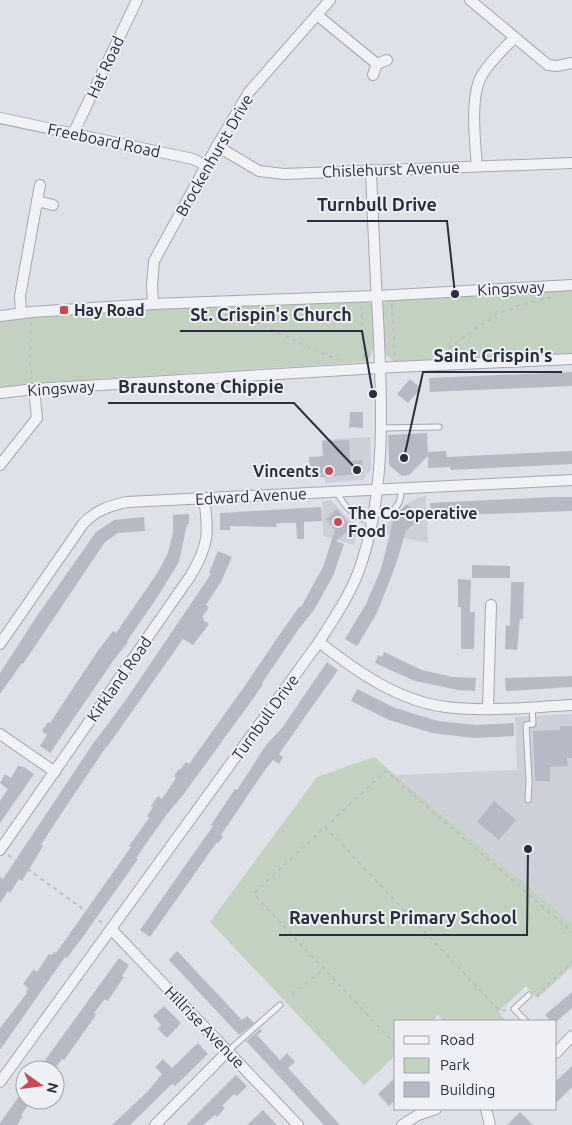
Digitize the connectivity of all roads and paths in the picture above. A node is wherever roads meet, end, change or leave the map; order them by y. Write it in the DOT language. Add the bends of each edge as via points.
graph roads {
  1 [pos="137,0"];
  2 [pos="330,0"];
  3 [pos="470,0"];
  4 [pos="316,16"];
  5 [pos="514,38"];
  6 [pos="387,60"];
  7 [pos="572,63"];
  8 [pos="377,64"];
  9 [pos="373,75"];
  10 [pos="0,118"];
  11 [pos="73,134"];
  12 [pos="217,146"];
  13 [pos="572,163"];
  14 [pos="207,166"];
  15 [pos="477,166"];
  16 [pos="371,170"];
  17 [pos="40,185"];
  18 [pos="37,202"];
  19 [pos="52,205"];
  20 [pos="568,285"];
  21 [pos="392,294"];
  22 [pos="361,296"];
  23 [pos="376,296"];
  24 [pos="153,304"];
  25 [pos="26,312"];
  26 [pos="217,313"];
  27 [pos="0,316"];
  28 [pos="572,359"];
  29 [pos="338,360"];
  30 [pos="419,366"];
  31 [pos="395,367"];
  32 [pos="380,368"];
  33 [pos="364,369"];
  34 [pos="34,389"];
  35 [pos="0,393"];
  36 [pos="439,427"];
  37 [pos="380,428"];
  38 [pos="0,465"];
  39 [pos="572,480"];
  40 [pos="401,489"];
  41 [pos="376,490"];
  42 [pos="337,492"];
  43 [pos="204,498"];
  44 [pos="371,518"];
  45 [pos="492,606"];
  46 [pos="319,642"];
  47 [pos="0,644"];
  48 [pos="572,705"];
  49 [pos="532,707"];
  50 [pos="488,709"];
  51 [pos="0,734"];
  52 [pos="55,772"];
  53 [pos="528,800"];
  54 [pos="325,827"];
  55 [pos="0,850"];
  56 [pos="112,930"];
  57 [pos="572,932"];
  58 [pos="572,962"];
  59 [pos="324,969"];
  60 [pos="292,994"];
  61 [pos="529,995"];
  62 [pos="280,1005"];
  63 [pos="514,1009"];
  64 [pos="525,1020"];
  65 [pos="572,1036"];
  66 [pos="394,1043"];
  67 [pos="228,1051"];
  68 [pos="557,1051"];
  69 [pos="0,1082"];
  70 [pos="433,1110"];
  71 [pos="486,1110"];
  72 [pos="155,1125"];
  73 [pos="298,1125"];
  74 [pos="402,1125"];
  75 [pos="490,1125"];
  1 -- 11 [label="street, Hat Road"];
  2 -- 4 [label="street, Brockenhurst Drive"];
  3 -- 5 [label="street"];
  4 -- 8 [label="street"];
  4 -- 12 [label="street, Brockenhurst Drive" via="249,92"];
  5 -- 7 [label="street" via="548,65"];
  5 -- 15 [label="street" via="481,77 475,92"];
  6 -- 8 [label="street"];
  8 -- 9 [label="street"];
  10 -- 11 [label="street, Freeboard Road"];
  11 -- 14 [label="street, Freeboard Road" via="193,159"];
  12 -- 14 [label="street, Brockenhurst Drive"];
  12 -- 16 [label="street, Chislehurst Avenue" via="259,171 284,174"];
  13 -- 15 [label="street, Chislehurst Avenue"];
  14 -- 24 [label="street, Brockenhurst Drive" via="154,262"];
  15 -- 16 [label="street, Chislehurst Avenue"];
  16 -- 23 [label="street, Turnbull Drive"];
  17 -- 18 [label="street"];
  18 -- 19 [label="street"];
  18 -- 25 [label="street" via="20,296"];
  20 -- 21 [label="street, Kingsway"];
  20 -- 30 [label="path" via="564,292 551,298 497,314 451,346 419,362"];
  21 -- 23 [label="street, Kingsway"];
  21 -- 31 [label="path"];
  22 -- 23 [label="street, Kingsway"];
  22 -- 24 [label="street, Kingsway"];
  22 -- 33 [label="path"];
  23 -- 32 [label="street, Turnbull Drive"];
  24 -- 25 [label="street, Kingsway"];
  25 -- 27 [label="street, Kingsway"];
  25 -- 34 [label="path"];
  26 -- 29 [label="path" via="254,322"];
  28 -- 30 [label="street, Kingsway"];
  30 -- 31 [label="street, Kingsway"];
  31 -- 32 [label="street, Kingsway"];
  32 -- 33 [label="street, Kingsway"];
  32 -- 37 [label="street, Turnbull Drive"];
  33 -- 34 [label="street, Kingsway"];
  34 -- 35 [label="street, Kingsway"];
  34 -- 38 [label="street" via="36,418"];
  36 -- 37 [label="lane"];
  37 -- 41 [label="street, Turnbull Drive"];
  39 -- 40 [label="street, Edward Avenue"];
  40 -- 41 [label="street, Edward Avenue"];
  40 -- 44 [label="lane" via="399,503 392,511"];
  41 -- 42 [label="street, Edward Avenue"];
  41 -- 44 [label="street, Turnbull Drive"];
  42 -- 43 [label="street, Edward Avenue"];
  42 -- 44 [label="lane" via="348,510"];
  43 -- 47 [label="street, Edward Avenue" via="128,502 105,507 92,514"];
  43 -- 52 [label="street, Kirkland Road" via="207,541 202,557"];
  44 -- 46 [label="street, Turnbull Drive" via="351,590"];
  45 -- 50 [label="street"];
  46 -- 50 [label="street" via="342,661 412,699 446,707"];
  46 -- 56 [label="street, Turnbull Drive"];
  48 -- 49 [label="street"];
  49 -- 50 [label="street"];
  49 -- 53 [label="lane" via="533,724 526,725"];
  51 -- 52 [label="street"];
  52 -- 55 [label="street, Kirkland Road"];
  54 -- 57 [label="path" via="386,771"];
  54 -- 59 [label="path" via="255,892"];
  54 -- 63 [label="path" via="500,1011"];
  55 -- 56 [label="path"];
  56 -- 67 [label="street, Hillrise Avenue"];
  56 -- 69 [label="street, Turnbull Drive"];
  58 -- 61 [label="path" via="536,996"];
  59 -- 60 [label="path"];
  59 -- 66 [label="path"];
  61 -- 63 [label="lane"];
  62 -- 67 [label="lane"];
  63 -- 64 [label="lane"];
  65 -- 68 [label="street"];
  67 -- 72 [label="street"];
  67 -- 73 [label="street, Hillrise Avenue"];
  70 -- 74 [label="street"];
  71 -- 75 [label="street"];
}
